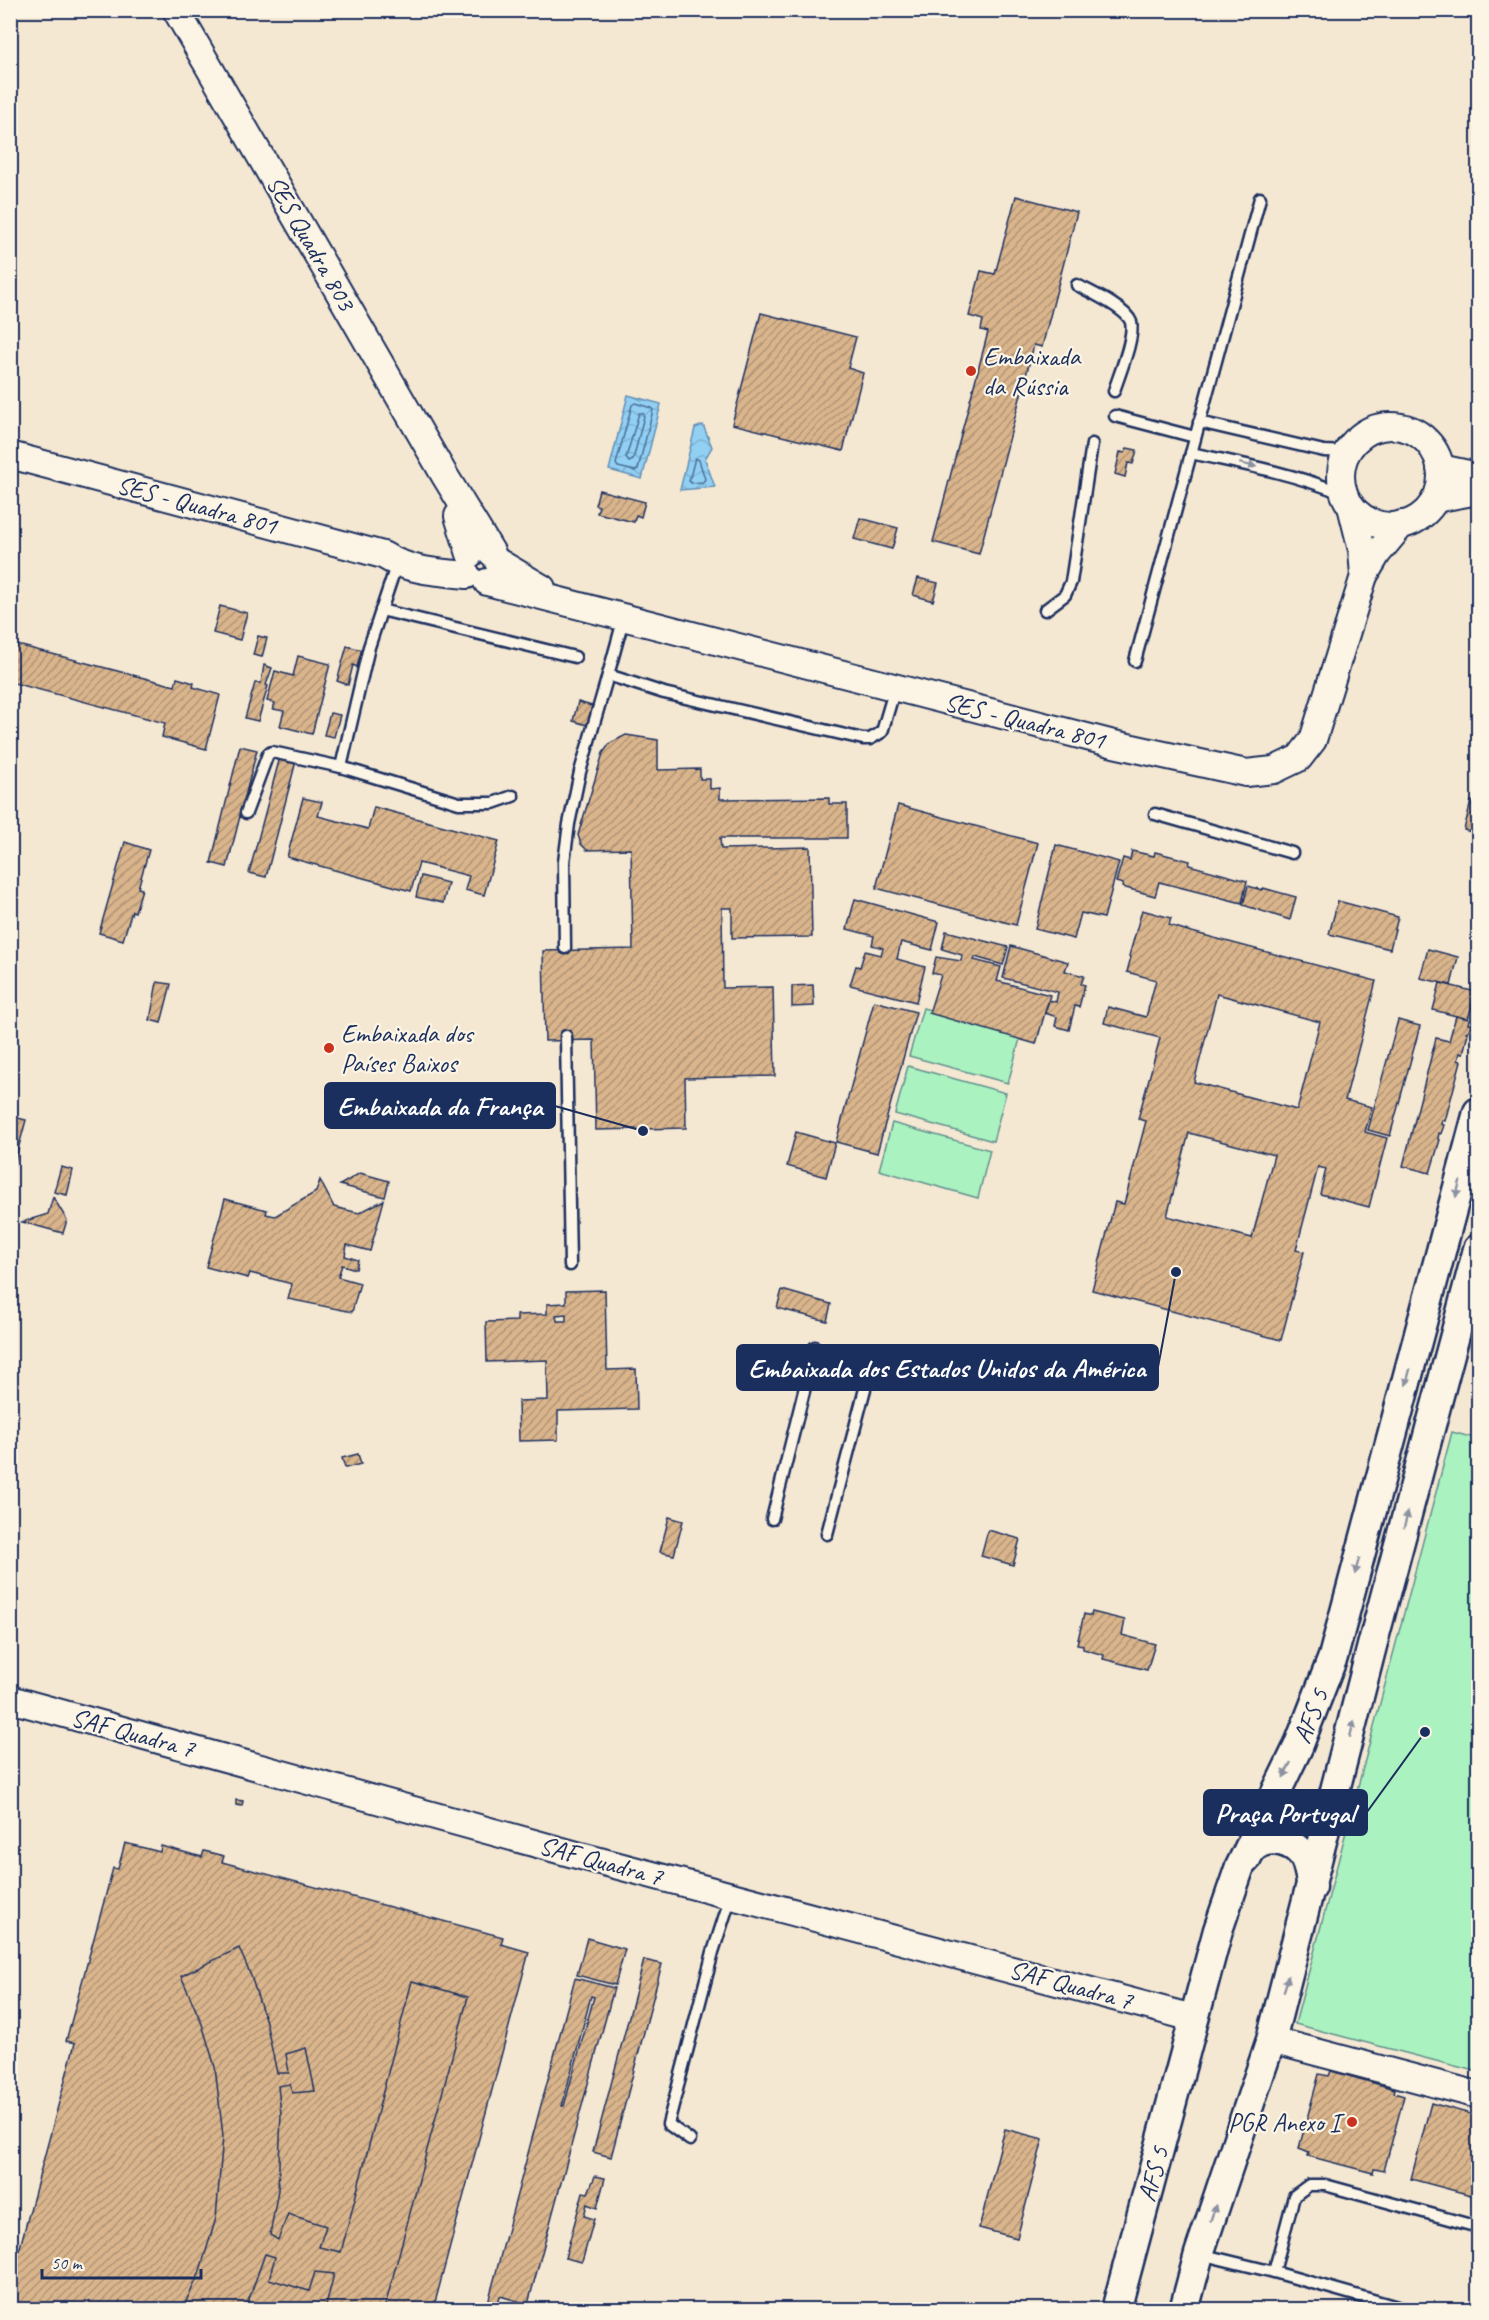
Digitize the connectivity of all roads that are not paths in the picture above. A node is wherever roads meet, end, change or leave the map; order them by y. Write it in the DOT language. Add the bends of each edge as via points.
graph roads {
  1 [pos="176,10"];
  2 [pos="1260,198"];
  3 [pos="1077,285"];
  4 [pos="1114,391"];
  5 [pos="1115,416"];
  6 [pos="1199,422"];
  7 [pos="1195,437"];
  8 [pos="1092,444"];
  9 [pos="1347,452"];
  10 [pos="1191,453"];
  11 [pos="10,455"];
  12 [pos="1440,468"];
  13 [pos="1479,476"];
  14 [pos="1479,491"];
  15 [pos="1435,499"];
  16 [pos="1348,500"];
  17 [pos="1402,524"];
  18 [pos="393,558"];
  19 [pos="480,564"];
  20 [pos="1364,576"];
  21 [pos="381,610"];
  22 [pos="1045,610"];
  23 [pos="624,617"];
  24 [pos="575,657"];
  25 [pos="1135,662"];
  26 [pos="608,675"];
  27 [pos="895,688"];
  28 [pos="341,767"];
  29 [pos="513,796"];
  30 [pos="246,813"];
  31 [pos="1155,814"];
  32 [pos="1292,853"];
  33 [pos="565,948"];
  34 [pos="566,1036"];
  35 [pos="1479,1112"];
  36 [pos="1479,1249"];
  37 [pos="570,1264"];
  38 [pos="815,1347"];
  39 [pos="872,1362"];
  40 [pos="772,1519"];
  41 [pos="827,1534"];
  42 [pos="10,1699"];
  43 [pos="1239,1869"];
  44 [pos="1312,1887"];
  45 [pos="731,1896"];
  46 [pos="1193,2018"];
  47 [pos="1270,2040"];
  48 [pos="1479,2095"];
  49 [pos="690,2140"];
  50 [pos="1479,2227"];
  51 [pos="1199,2254"];
  52 [pos="1274,2272"];
  53 [pos="1116,2310"];
  54 [pos="1184,2310"];
  55 [pos="1408,2310"];
  1 -- 19 [label="street, SES Quadra 803" via="445,476"];
  2 -- 6 [label="lane"];
  3 -- 4 [label="lane" via="1131,321 1132,332"];
  5 -- 7 [label="lane"];
  6 -- 7 [label="lane"];
  6 -- 9 [label="lane" via="1324,451"];
  7 -- 10 [label="lane"];
  8 -- 22 [label="lane" via="1071,582 1065,595"];
  9 -- 12 [label="street" via="1369,430 1402,426 1430,444"];
  9 -- 16 [label="street" via="1341,480"];
  10 -- 16 [label="lane, one-way" via="1317,483"];
  10 -- 25 [label="lane"];
  11 -- 18 [label="street, SES - Quadra 801"];
  12 -- 13 [label="street"];
  12 -- 15 [label="street"];
  14 -- 15 [label="street"];
  15 -- 17 [label="street" via="1422,516"];
  16 -- 17 [label="street" via="1363,518 1378,525"];
  16 -- 20 [label="street, SES - Quadra 801" via="1360,542"];
  17 -- 20 [label="street, SES - Quadra 801"];
  18 -- 19 [label="street, SES - Quadra 801"];
  18 -- 21 [label="lane"];
  19 -- 23 [label="street, SES - Quadra 801" via="563,600"];
  20 -- 27 [label="street, SES - Quadra 801" via="1313,740 1299,758 1274,770 1246,773"];
  21 -- 24 [label="lane"];
  21 -- 28 [label="lane"];
  23 -- 26 [label="lane"];
  23 -- 27 [label="street, SES - Quadra 801"];
  26 -- 27 [label="lane" via="664,693 862,739 882,732"];
  26 -- 33 [label="lane" via="569,824 564,862"];
  28 -- 29 [label="lane" via="459,803 493,803"];
  28 -- 30 [label="lane" via="272,752"];
  31 -- 32 [label="lane"];
  34 -- 37 [label="lane"];
  35 -- 43 [label="main road, AFS 5, one-way" via="1333,1657 1298,1747"];
  44 -- 36 [label="main road, AFS 5, one-way" via="1373,1642"];
  38 -- 40 [label="lane"];
  39 -- 41 [label="lane"];
  42 -- 45 [label="street, SAF Quadra 7"];
  43 -- 44 [label="main road" via="1254,1847 1266,1841 1282,1841 1304,1857"];
  43 -- 46 [label="main road, AFS 5"];
  47 -- 44 [label="main road, AFS 5, one-way"];
  45 -- 46 [label="street, SAF Quadra 7"];
  45 -- 49 [label="lane" via="668,2124"];
  46 -- 53 [label="main road, AFS 5"];
  47 -- 48 [label="street"];
  51 -- 47 [label="main road, AFS 5, one-way"];
  50 -- 52 [label="lane" via="1325,2185 1309,2185 1294,2196"];
  51 -- 52 [label="lane"];
  51 -- 54 [label="main road, AFS 5"];
  52 -- 55 [label="lane"];
}
